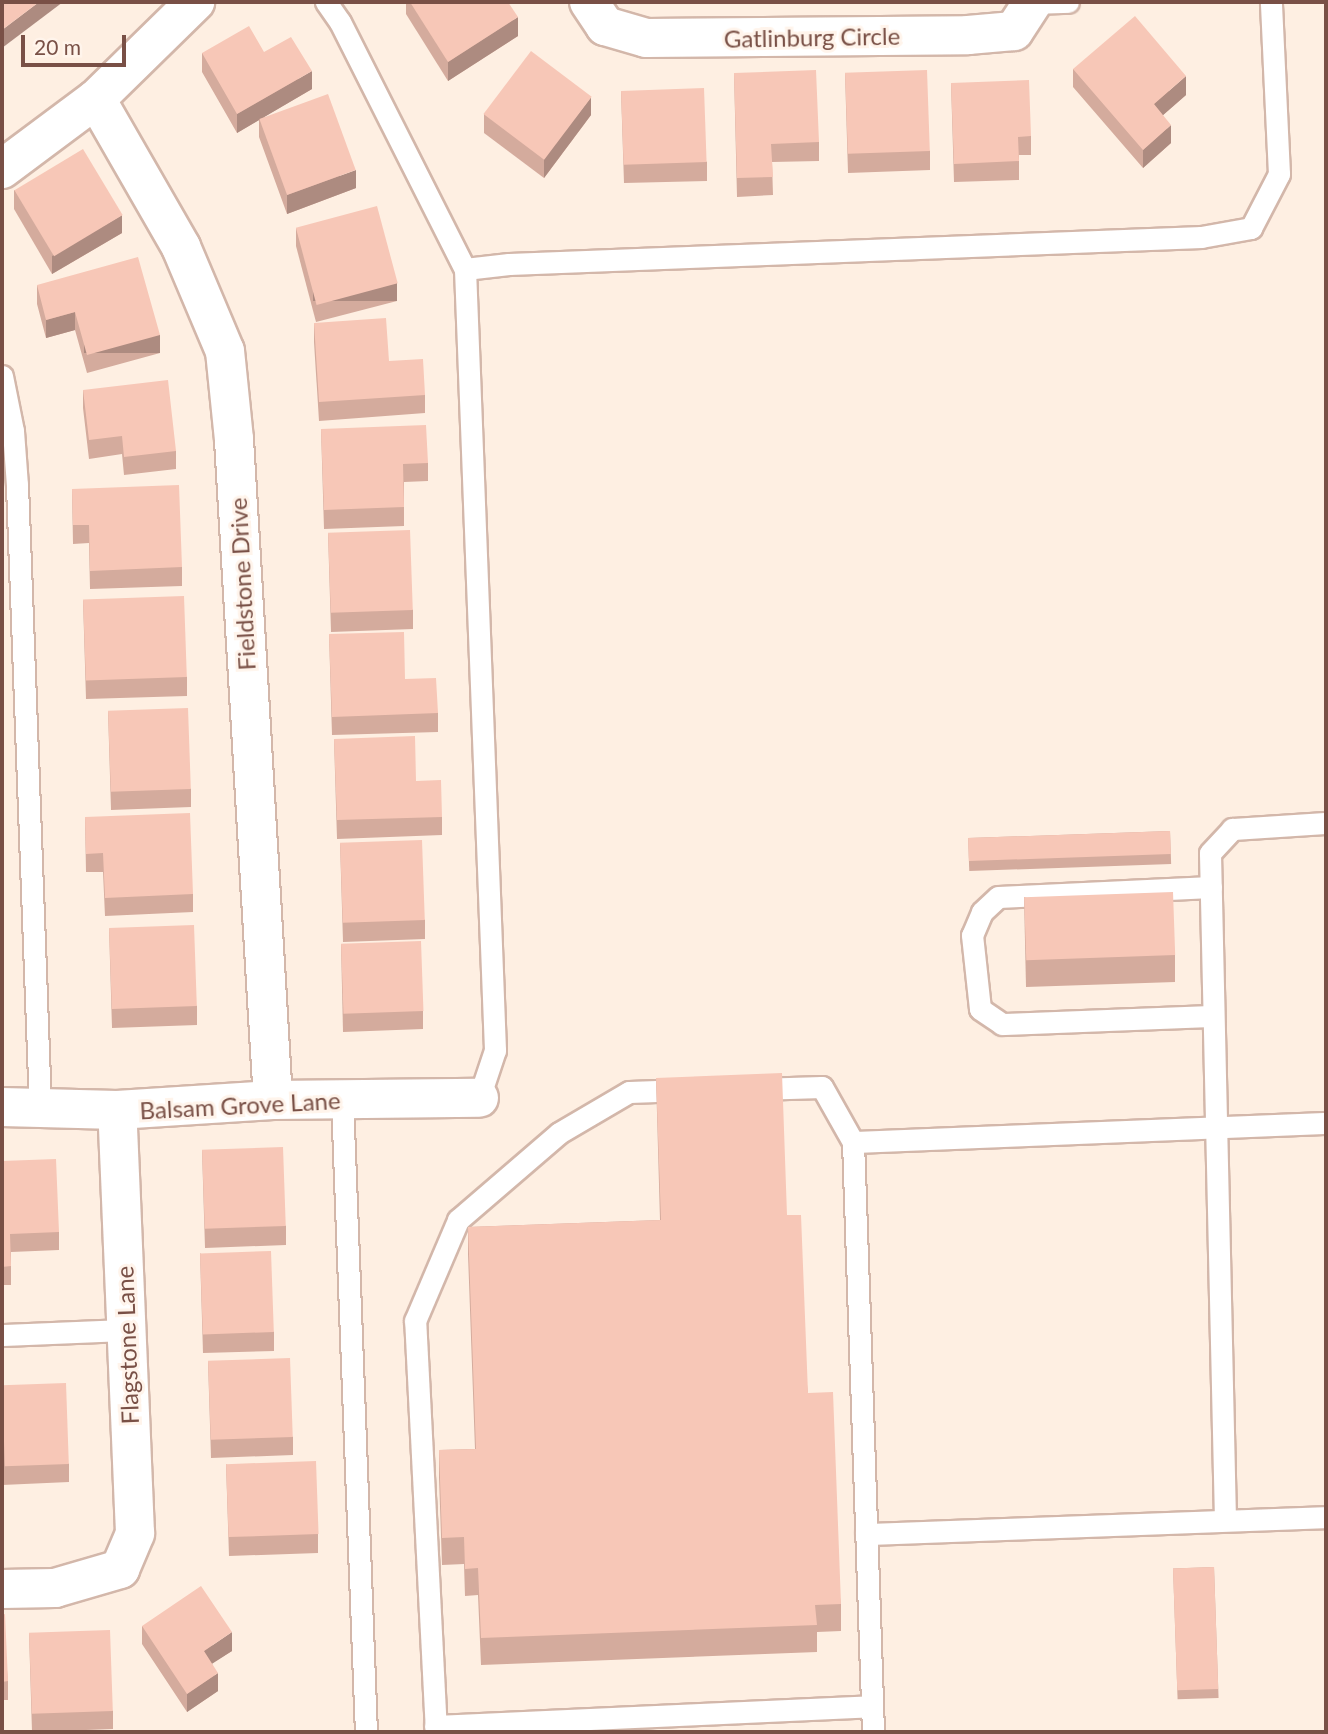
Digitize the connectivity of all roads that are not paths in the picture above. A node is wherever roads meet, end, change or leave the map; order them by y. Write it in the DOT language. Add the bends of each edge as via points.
graph roads {
  1 [pos="195,2"];
  2 [pos="326,2"];
  3 [pos="589,2"];
  4 [pos="1045,2"];
  5 [pos="1270,2"];
  6 [pos="96,99"];
  7 [pos="2,169"];
  8 [pos="465,269"];
  9 [pos="2,376"];
  10 [pos="7,432"];
  11 [pos="1326,823"];
  12 [pos="1211,887"];
  13 [pos="1213,1016"];
  14 [pos="739,1089"];
  15 [pos="712,1090"];
  16 [pos="479,1098"];
  17 [pos="273,1100"];
  18 [pos="342,1100"];
  19 [pos="40,1106"];
  20 [pos="2,1107"];
  21 [pos="117,1110"];
  22 [pos="1326,1124"];
  23 [pos="1216,1127"];
  24 [pos="853,1142"];
  25 [pos="126,1330"];
  26 [pos="2,1335"];
  27 [pos="1326,1517"];
  28 [pos="1225,1520"];
  29 [pos="866,1534"];
  30 [pos="2,1589"];
  31 [pos="872,1706"];
  32 [pos="435,1729"];
  33 [pos="366,1732"];
  34 [pos="873,1732"];
  1 -- 6 [label="street"];
  2 -- 8 [label="lane"];
  3 -- 4 [label="street, Gatlinburg Circle" via="606,26 646,38 1014,31"];
  5 -- 8 [label="lane" via="1279,174 1251,228 1201,237"];
  6 -- 7 [label="street"];
  6 -- 17 [label="street, Fieldstone Drive" via="181,247 225,351"];
  8 -- 16 [label="lane" via="495,1050"];
  9 -- 10 [label="lane"];
  10 -- 19 [label="lane" via="18,485"];
  11 -- 12 [label="lane" via="1232,829 1210,853"];
  12 -- 13 [label="lane"];
  12 -- 13 [label="lane" via="998,897 982,912 972,935 980,1009 1002,1024"];
  13 -- 23 [label="lane"];
  14 -- 24 [label="lane" via="822,1087"];
  15 -- 32 [label="lane" via="629,1091 559,1133 457,1220 415,1321"];
  16 -- 18 [label="street, Balsam Grove Lane"];
  17 -- 18 [label="street, Balsam Grove Lane"];
  17 -- 21 [label="street, Balsam Grove Lane"];
  18 -- 33 [label="lane"];
  19 -- 20 [label="street, Balsam Grove Lane"];
  19 -- 21 [label="street, Balsam Grove Lane"];
  21 -- 25 [label="street, Flagstone Lane"];
  22 -- 23 [label="lane"];
  23 -- 24 [label="lane"];
  23 -- 28 [label="lane"];
  24 -- 29 [label="lane"];
  25 -- 26 [label="lane"];
  25 -- 30 [label="street, Flagstone Lane" via="135,1532 120,1569 55,1588"];
  27 -- 28 [label="lane"];
  28 -- 29 [label="lane"];
  29 -- 31 [label="lane"];
  31 -- 32 [label="lane"];
  31 -- 34 [label="lane"];
}
